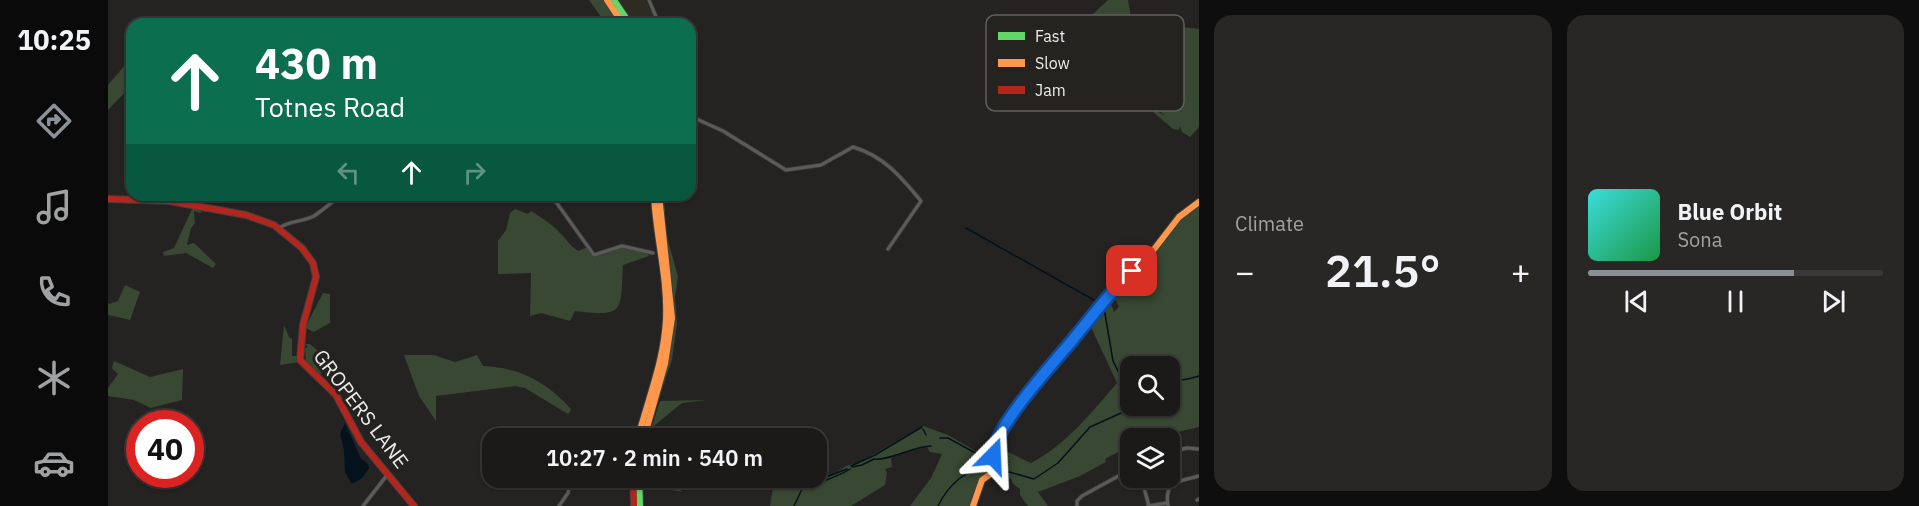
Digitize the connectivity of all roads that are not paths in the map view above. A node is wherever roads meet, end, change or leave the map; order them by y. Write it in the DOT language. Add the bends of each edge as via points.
graph roads {
  1 [pos="607,0"];
  2 [pos="615,0"];
  3 [pos="648,0"];
  4 [pos="619,18"];
  5 [pos="626,18"];
  6 [pos="656,18"];
  7 [pos="696,119"];
  8 [pos="108,199"];
  9 [pos="126,200"];
  10 [pos="156,201"];
  11 [pos="333,201"];
  12 [pos="555,201"];
  13 [pos="655,201"];
  14 [pos="660,201"];
  15 [pos="1199,202"];
  16 [pos="278,229"];
  17 [pos="659,245"];
  18 [pos="888,249"];
  19 [pos="653,253"];
  20 [pos="663,269"];
  21 [pos="641,428"];
  22 [pos="647,428"];
  23 [pos="1199,449"];
  24 [pos="1180,450"];
  25 [pos="388,474"];
  26 [pos="1120,475"];
  27 [pos="1199,476"];
  28 [pos="569,488"];
  29 [pos="633,488"];
  30 [pos="639,488"];
  31 [pos="1144,488"];
  32 [pos="1168,505"];
  33 [pos="363,506"];
  34 [pos="414,506"];
  35 [pos="559,506"];
  36 [pos="634,506"];
  37 [pos="640,506"];
  38 [pos="973,506"];
  39 [pos="1077,506"];
  40 [pos="1149,506"];
  1 -- 4 [label="main road"];
  2 -- 5 [label="main road"];
  3 -- 6 [label="street"];
  7 -- 18 [label="street" via="723,130 786,170 821,165 853,147 882,159 921,201"];
  8 -- 9 [label="main road, GROPERS LANE"];
  10 -- 16 [label="main road, GROPERS LANE" via="246,215"];
  11 -- 16 [label="street" via="314,216"];
  12 -- 19 [label="street" via="594,255 622,246"];
  13 -- 17 [label="main road"];
  14 -- 22 [label="main road" via="672,327"];
  15 -- 38 [label="main road" via="1173,223 1154,250 1115,287 1041,375 997,438 993,449 996,467 982,480"];
  16 -- 25 [label="main road, GROPERS LANE" via="308,253 316,277 303,325 300,360 336,395 361,442"];
  17 -- 19 [label="main road"];
  17 -- 20 [label="main road"];
  19 -- 20 [label="main road"];
  20 -- 21 [label="main road" via="664,338"];
  23 -- 24 [label="street"];
  25 -- 33 [label="street"];
  25 -- 34 [label="main road, GROPERS LANE"];
  26 -- 39 [label="street" via="1082,496"];
  27 -- 32 [label="street" via="1171,485"];
  28 -- 35 [label="street"];
  29 -- 36 [label="main road"];
  30 -- 37 [label="main road"];
  31 -- 40 [label="street"];
  32 -- 40 [label="street"];
}
